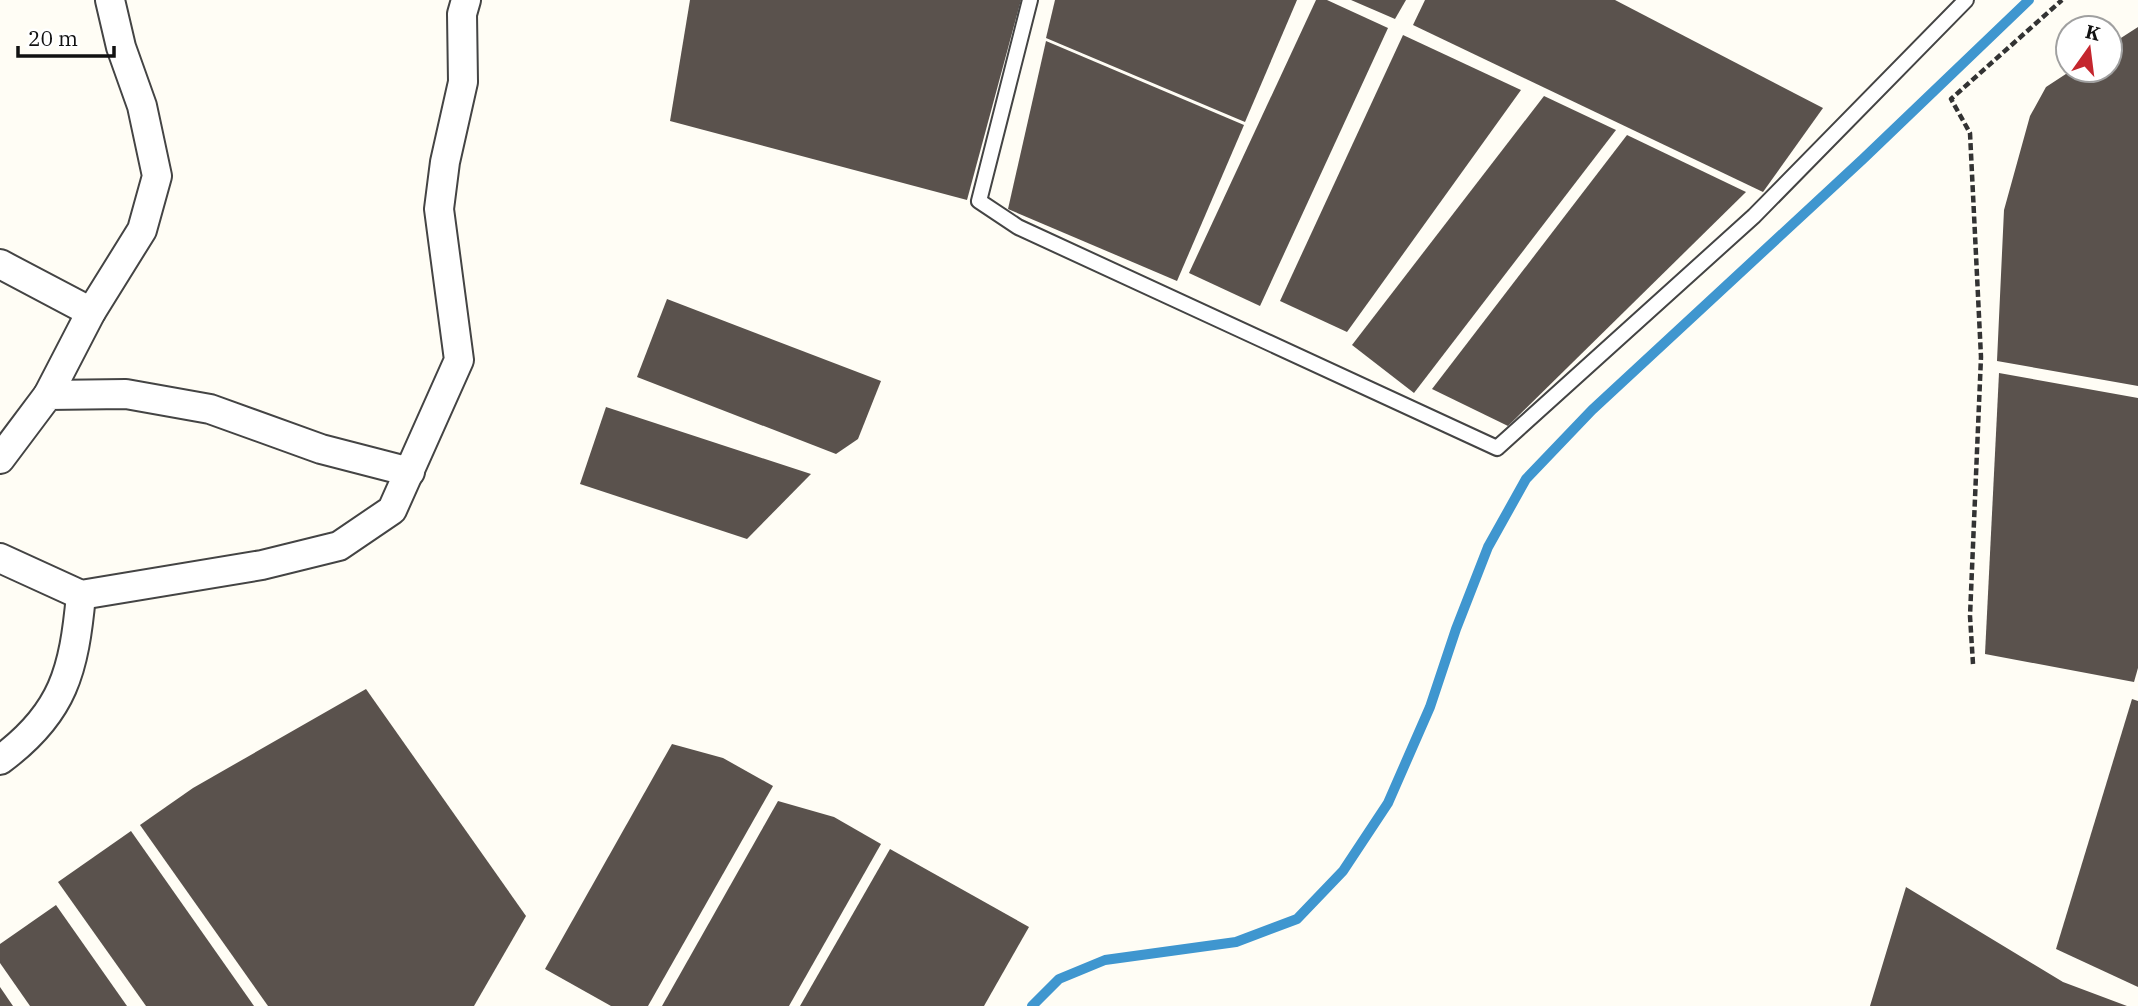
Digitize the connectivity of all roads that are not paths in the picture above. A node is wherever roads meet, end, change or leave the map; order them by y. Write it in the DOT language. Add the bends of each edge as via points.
graph roads {
  1 [pos="110,0"];
  2 [pos="466,0"];
  3 [pos="1030,0"];
  4 [pos="1966,0"];
  5 [pos="0,264"];
  6 [pos="91,312"];
  7 [pos="48,395"];
  8 [pos="0,459"];
  9 [pos="410,472"];
  10 [pos="0,558"];
  11 [pos="80,595"];
  12 [pos="0,760"];
  1 -- 6 [label="street" via="142,106 157,176 142,230"];
  2 -- 9 [label="street" via="463,82 439,209 459,360"];
  3 -- 4 [label="lane" via="979,201 1017,227 1497,448 1755,216"];
  5 -- 6 [label="street"];
  6 -- 7 [label="street"];
  7 -- 8 [label="street"];
  7 -- 9 [label="street" via="126,394 210,409 321,449"];
  9 -- 11 [label="street" via="392,510 339,545 262,565"];
  10 -- 11 [label="street"];
  11 -- 12 [label="street" via="76,644 64,688 28,739"];
}
